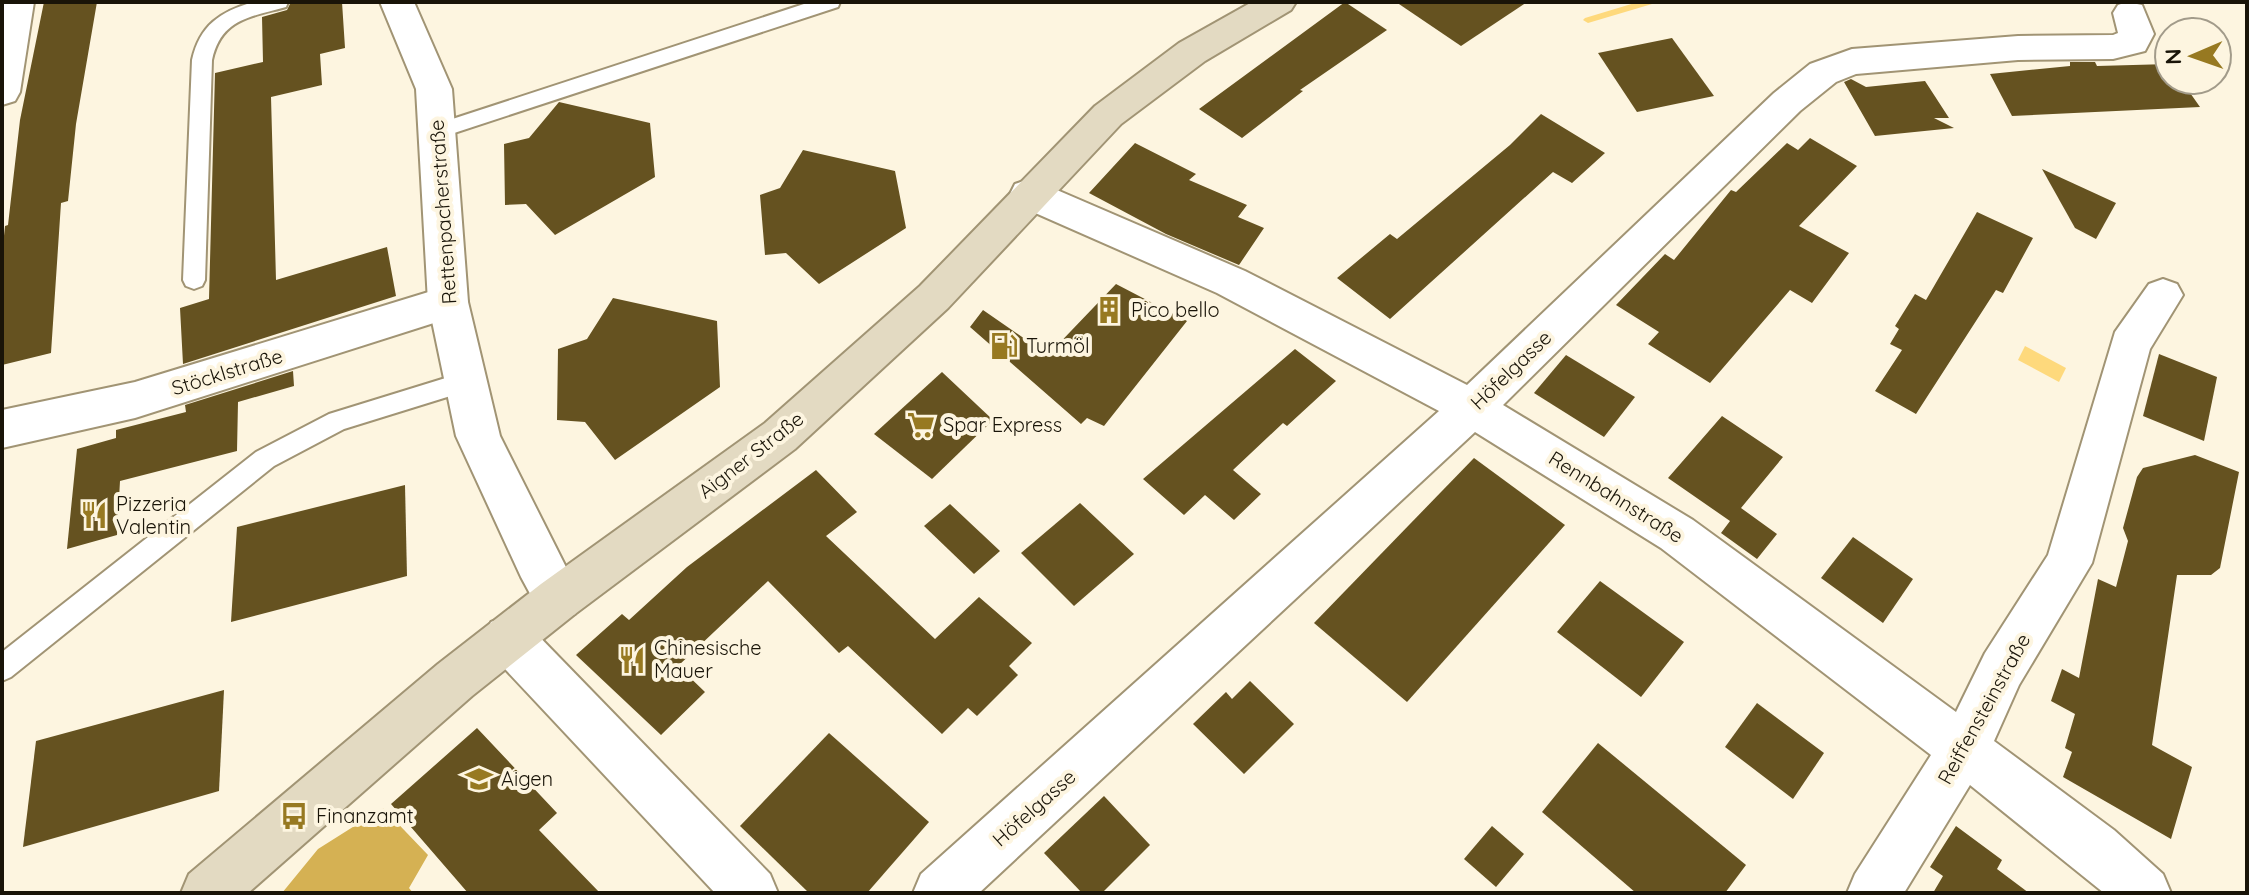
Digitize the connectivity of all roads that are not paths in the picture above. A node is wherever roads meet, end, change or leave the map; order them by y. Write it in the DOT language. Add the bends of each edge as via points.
graph roads {
  1 [pos="17,2"];
  2 [pos="279,2"];
  3 [pos="397,2"];
  4 [pos="831,2"];
  5 [pos="1279,2"];
  6 [pos="2130,13"];
  7 [pos="2,92"];
  8 [pos="438,131"];
  9 [pos="1029,194"];
  10 [pos="194,280"];
  11 [pos="2163,295"];
  12 [pos="448,302"];
  13 [pos="465,382"];
  14 [pos="1472,408"];
  15 [pos="2,429"];
  16 [pos="558,599"];
  17 [pos="508,638"];
  18 [pos="2,668"];
  19 [pos="1964,749"];
  20 [pos="208,893"];
  21 [pos="751,893"];
  22 [pos="940,893"];
  23 [pos="1874,893"];
  24 [pos="2144,893"];
  1 -- 7 [label="street"];
  2 -- 10 [label="lane" via="228,19 209,35 202,60"];
  3 -- 8 [label="street, Rettenpacherstraße" via="434,89"];
  4 -- 8 [label="lane"];
  5 -- 9 [label="main road, Aigner Straße" via="1147,83"];
  6 -- 14 [label="street, Höfelgasse" via="2136,34 2132,42 2113,47 1893,56 1823,73"];
  8 -- 12 [label="street, Rettenpacherstraße"];
  9 -- 14 [label="street, Rennbahnstraße" via="1231,282"];
  9 -- 16 [label="main road, Aigner Straße" via="934,297 791,426"];
  11 -- 19 [label="street, Reiffensteinstraße" via="2130,344 2069,563 2002,669"];
  12 -- 13 [label="street, Rettenpacherstraße"];
  12 -- 15 [label="street, Stöcklstraße" via="135,400"];
  13 -- 16 [label="street, Rettenpacherstraße" via="478,436"];
  13 -- 18 [label="lane" via="337,421 265,459"];
  14 -- 19 [label="street, Rennbahnstraße" via="1677,534"];
  14 -- 22 [label="street, Höfelgasse"];
  16 -- 17 [label="main road, Aigner Straße"];
  17 -- 20 [label="main road, Aigner Straße"];
  17 -- 21 [label="street"];
  19 -- 23 [label="street, Reiffensteinstraße"];
  19 -- 24 [label="street, Rennbahnstraße"];
}
